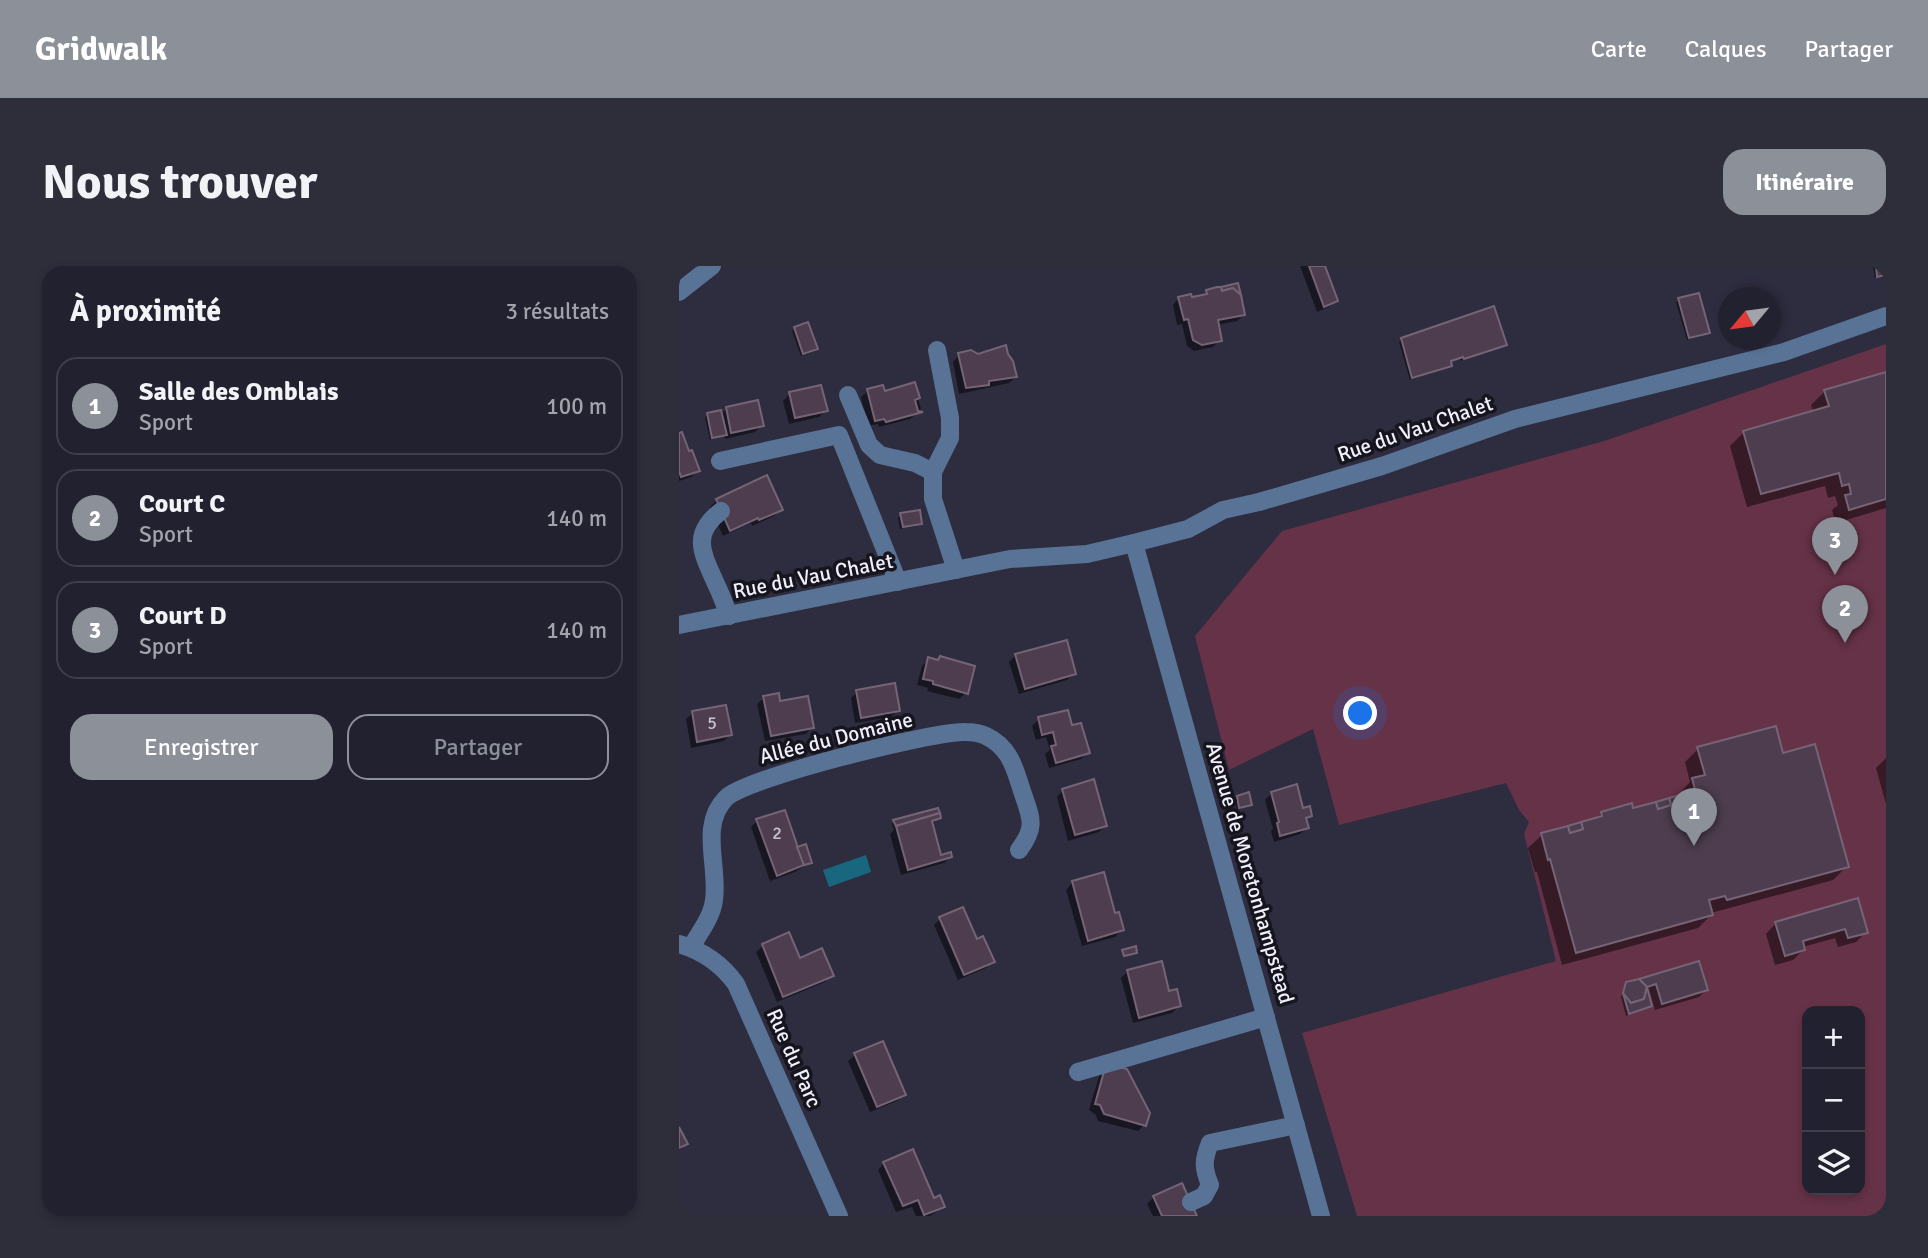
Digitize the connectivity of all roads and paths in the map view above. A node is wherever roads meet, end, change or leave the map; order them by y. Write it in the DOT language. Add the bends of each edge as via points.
graph roads {
  1 [pos="712,266"];
  2 [pos="679,292"];
  3 [pos="1886,316"];
  4 [pos="937,350"];
  5 [pos="848,396"];
  6 [pos="720,461"];
  7 [pos="933,472"];
  8 [pos="721,511"];
  9 [pos="1134,543"];
  10 [pos="956,570"];
  11 [pos="898,582"];
  12 [pos="729,615"];
  13 [pos="679,625"];
  14 [pos="1019,850"];
  15 [pos="685,946"];
  16 [pos="1266,1017"];
  17 [pos="1079,1072"];
  18 [pos="1296,1125"];
  19 [pos="1191,1202"];
  20 [pos="1317,1215"];
  21 [pos="839,1216"];
  1 -- 2 [label="street"];
  3 -- 9 [label="street, Rue du Vau Chalet" via="1784,352 1514,419 1382,466 1223,510 1188,529"];
  4 -- 7 [label="street" via="950,439"];
  5 -- 7 [label="street" via="869,445 880,455"];
  6 -- 11 [label="street" via="839,435"];
  7 -- 10 [label="street" via="933,499"];
  8 -- 12 [label="street" via="709,520 700,541 705,564"];
  9 -- 10 [label="street, Rue du Vau Chalet" via="1087,554 1010,559"];
  9 -- 16 [label="street, Avenue de Moretonhampstead"];
  10 -- 11 [label="street, Rue du Vau Chalet"];
  11 -- 12 [label="street, Rue du Vau Chalet"];
  12 -- 13 [label="street, Rue du Vau Chalet"];
  14 -- 15 [label="street, Allée du Domaine" via="1032,822 1012,760 999,743 975,733 955,732 764,779 728,796 712,821 715,898 710,915"];
  15 -- 21 [label="street, Rue du Parc" via="719,964 740,992"];
  16 -- 17 [label="street"];
  16 -- 18 [label="street, Avenue de Moretonhampstead"];
  18 -- 19 [label="street" via="1210,1143 1204,1170 1210,1185 1204,1196"];
  18 -- 20 [label="street, Avenue de Moretonhampstead"];
}
